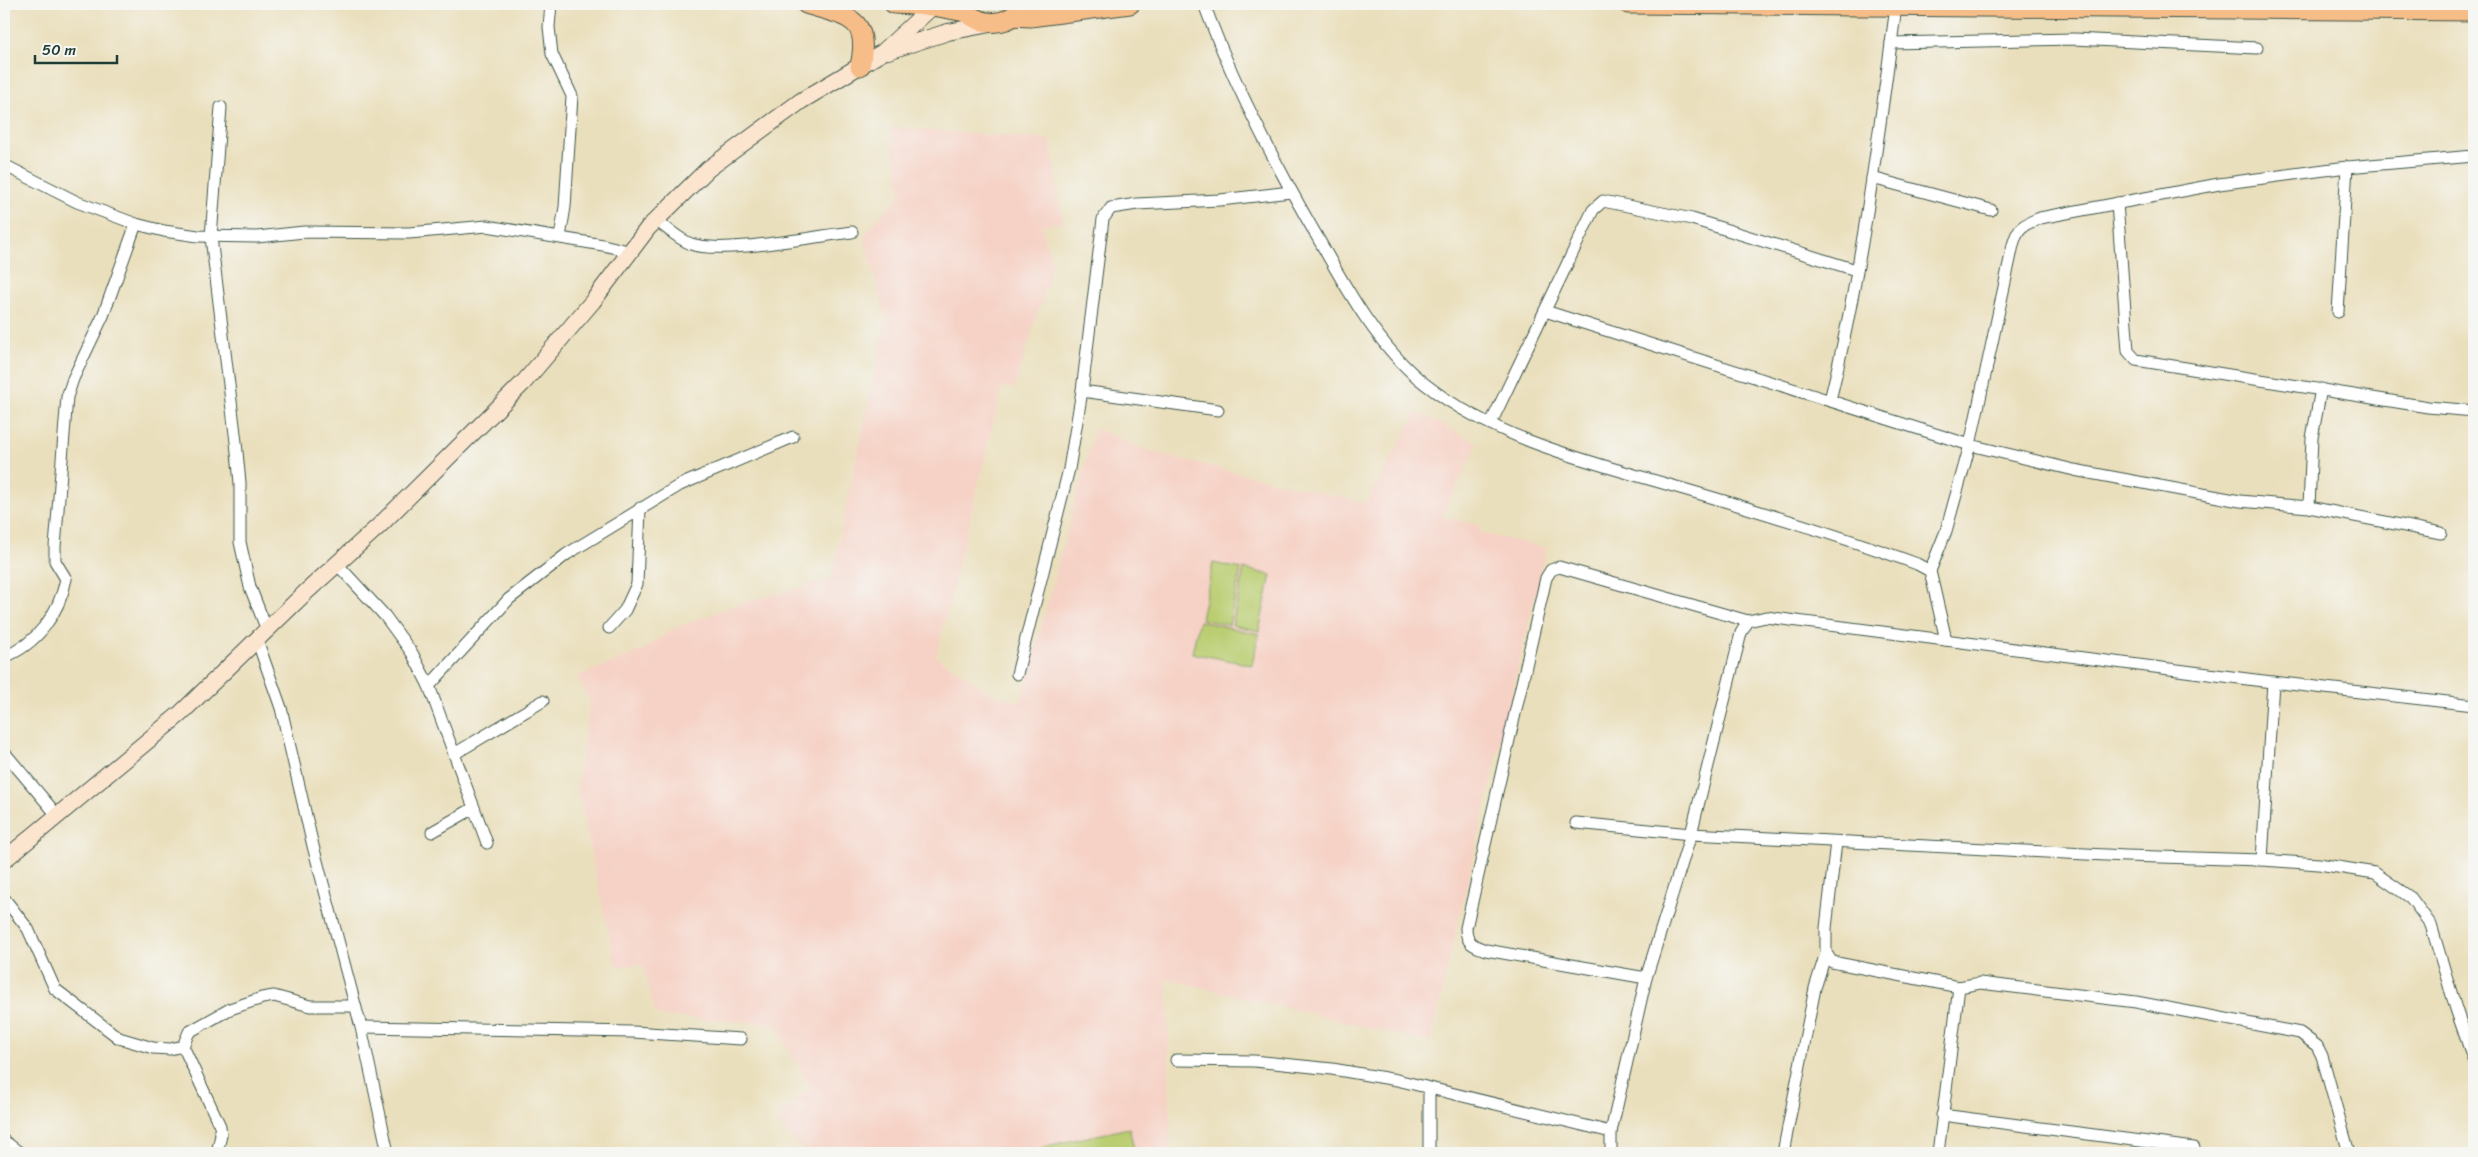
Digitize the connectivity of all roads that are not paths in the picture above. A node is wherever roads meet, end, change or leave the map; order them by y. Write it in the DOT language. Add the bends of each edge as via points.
graph roads {
  1 [pos="551,4"];
  2 [pos="806,4"];
  3 [pos="894,4"];
  4 [pos="1130,4"];
  5 [pos="1204,4"];
  6 [pos="1628,4"];
  7 [pos="934,5"];
  8 [pos="1896,7"];
  9 [pos="962,8"];
  10 [pos="1019,10"];
  11 [pos="2474,11"];
  12 [pos="995,23"];
  13 [pos="1891,43"];
  14 [pos="2257,48"];
  15 [pos="883,52"];
  16 [pos="860,66"];
  17 [pos="221,107"];
  18 [pos="2474,156"];
  19 [pos="4,165"];
  20 [pos="2347,167"];
  21 [pos="1872,178"];
  22 [pos="1291,192"];
  23 [pos="2117,203"];
  24 [pos="1990,210"];
  25 [pos="656,220"];
  26 [pos="136,224"];
  27 [pos="852,232"];
  28 [pos="211,237"];
  29 [pos="560,238"];
  30 [pos="628,251"];
  31 [pos="1856,270"];
  32 [pos="1545,311"];
  33 [pos="2338,312"];
  34 [pos="2321,389"];
  35 [pos="1082,391"];
  36 [pos="1830,400"];
  37 [pos="1218,410"];
  38 [pos="2474,411"];
  39 [pos="1491,423"];
  40 [pos="793,437"];
  41 [pos="1970,445"];
  42 [pos="2309,507"];
  43 [pos="640,508"];
  44 [pos="2442,533"];
  45 [pos="337,564"];
  46 [pos="1930,571"];
  47 [pos="1748,620"];
  48 [pos="610,628"];
  49 [pos="262,635"];
  50 [pos="1946,640"];
  51 [pos="4,657"];
  52 [pos="1017,674"];
  53 [pos="2273,682"];
  54 [pos="429,686"];
  55 [pos="543,700"];
  56 [pos="2474,705"];
  57 [pos="4,752"];
  58 [pos="454,754"];
  59 [pos="474,808"];
  60 [pos="57,815"];
  61 [pos="1576,823"];
  62 [pos="432,832"];
  63 [pos="1691,834"];
  64 [pos="1836,842"];
  65 [pos="487,843"];
  66 [pos="4,860"];
  67 [pos="2262,860"];
  68 [pos="4,898"];
  69 [pos="1826,953"];
  70 [pos="1646,978"];
  71 [pos="1959,987"];
  72 [pos="354,1006"];
  73 [pos="360,1027"];
  74 [pos="740,1039"];
  75 [pos="183,1046"];
  76 [pos="1176,1060"];
  77 [pos="2474,1061"];
  78 [pos="1429,1088"];
  79 [pos="1942,1114"];
  80 [pos="1612,1132"];
  81 [pos="4,1141"];
  82 [pos="2194,1148"];
  83 [pos="20,1153"];
  84 [pos="217,1153"];
  85 [pos="388,1153"];
  86 [pos="1429,1153"];
  87 [pos="1611,1153"];
  88 [pos="1783,1153"];
  89 [pos="1938,1153"];
  90 [pos="2349,1153"];
  1 -- 29 [label="street" via="552,54 572,96"];
  2 -- 16 [label="main road" via="855,23 863,33"];
  3 -- 7 [label="main road"];
  4 -- 10 [label="main road" via="1030,17"];
  5 -- 22 [label="street" via="1222,52"];
  6 -- 8 [label="main road"];
  7 -- 9 [label="main road"];
  7 -- 15 [label="street"];
  8 -- 11 [label="main road"];
  8 -- 13 [label="street"];
  9 -- 12 [label="main road" via="976,19"];
  10 -- 12 [label="main road"];
  12 -- 15 [label="street" via="948,32"];
  13 -- 14 [label="street" via="2074,39"];
  13 -- 21 [label="street"];
  15 -- 16 [label="street"];
  16 -- 25 [label="street" via="801,101 716,164"];
  17 -- 28 [label="street"];
  18 -- 20 [label="street"];
  19 -- 26 [label="street" via="77,202"];
  20 -- 23 [label="street" via="2219,184"];
  20 -- 33 [label="street"];
  21 -- 24 [label="street"];
  21 -- 31 [label="street"];
  22 -- 35 [label="street" via="1111,208 1103,219"];
  22 -- 39 [label="street" via="1340,277 1375,330 1400,360 1424,384"];
  23 -- 34 [label="street" via="2128,351 2136,360"];
  23 -- 41 [label="street" via="2040,218 2023,224 2016,232"];
  25 -- 27 [label="street" via="680,238 704,247 730,247"];
  25 -- 30 [label="street"];
  26 -- 28 [label="street"];
  26 -- 51 [label="street" via="103,316 67,397 55,547 55,561 66,579 63,594 42,631 26,645"];
  28 -- 29 [label="street" via="304,232 409,234 487,226"];
  28 -- 49 [label="street" via="240,483 240,542"];
  29 -- 30 [label="street"];
  30 -- 45 [label="street" via="593,301 524,382"];
  31 -- 32 [label="street" via="1692,219 1603,201 1593,210"];
  31 -- 36 [label="street" via="1845,339"];
  32 -- 36 [label="street"];
  32 -- 39 [label="street"];
  34 -- 38 [label="street" via="2428,407"];
  34 -- 42 [label="street" via="2312,438"];
  35 -- 37 [label="street"];
  35 -- 52 [label="street" via="1069,469"];
  36 -- 41 [label="street"];
  39 -- 46 [label="street" via="1573,457 1738,505 1902,558"];
  40 -- 43 [label="street" via="680,486"];
  41 -- 42 [label="street" via="2074,470 2240,501"];
  41 -- 46 [label="street" via="1946,531"];
  42 -- 44 [label="street"];
  43 -- 48 [label="street" via="637,584 625,610"];
  43 -- 54 [label="street" via="567,554 509,599"];
  45 -- 49 [label="street"];
  45 -- 54 [label="street" via="385,616 412,653"];
  46 -- 50 [label="street"];
  47 -- 50 [label="street" via="1766,617"];
  47 -- 63 [label="street" via="1741,633"];
  47 -- 70 [label="street" via="1559,568 1551,570 1546,578 1466,938 1473,946 1486,950"];
  49 -- 60 [label="street" via="180,714"];
  49 -- 72 [label="street"];
  50 -- 53 [label="street"];
  53 -- 56 [label="street"];
  53 -- 67 [label="street"];
  54 -- 58 [label="street"];
  55 -- 58 [label="street"];
  57 -- 60 [label="street"];
  58 -- 59 [label="street"];
  59 -- 62 [label="street"];
  59 -- 65 [label="street"];
  60 -- 66 [label="street"];
  61 -- 63 [label="street"];
  63 -- 64 [label="street"];
  63 -- 70 [label="street"];
  64 -- 67 [label="street"];
  64 -- 69 [label="street"];
  67 -- 77 [label="street" via="2319,864 2375,873 2411,898 2431,925"];
  68 -- 75 [label="street" via="28,929 54,989 119,1038 153,1048"];
  69 -- 71 [label="street" via="1832,962"];
  69 -- 88 [label="street" via="1815,988"];
  70 -- 80 [label="street"];
  71 -- 79 [label="street"];
  71 -- 90 [label="street" via="1980,983 2136,1002 2300,1033 2316,1046 2322,1056"];
  72 -- 73 [label="street"];
  72 -- 75 [label="street" via="310,1006 274,996 262,998 230,1009 189,1032"];
  73 -- 74 [label="street" via="633,1032"];
  73 -- 85 [label="street"];
  75 -- 84 [label="street" via="220,1126"];
  76 -- 78 [label="street" via="1292,1064"];
  78 -- 80 [label="street"];
  78 -- 86 [label="street"];
  79 -- 82 [label="street"];
  79 -- 89 [label="street"];
  80 -- 87 [label="street"];
  81 -- 83 [label="street"];
}
